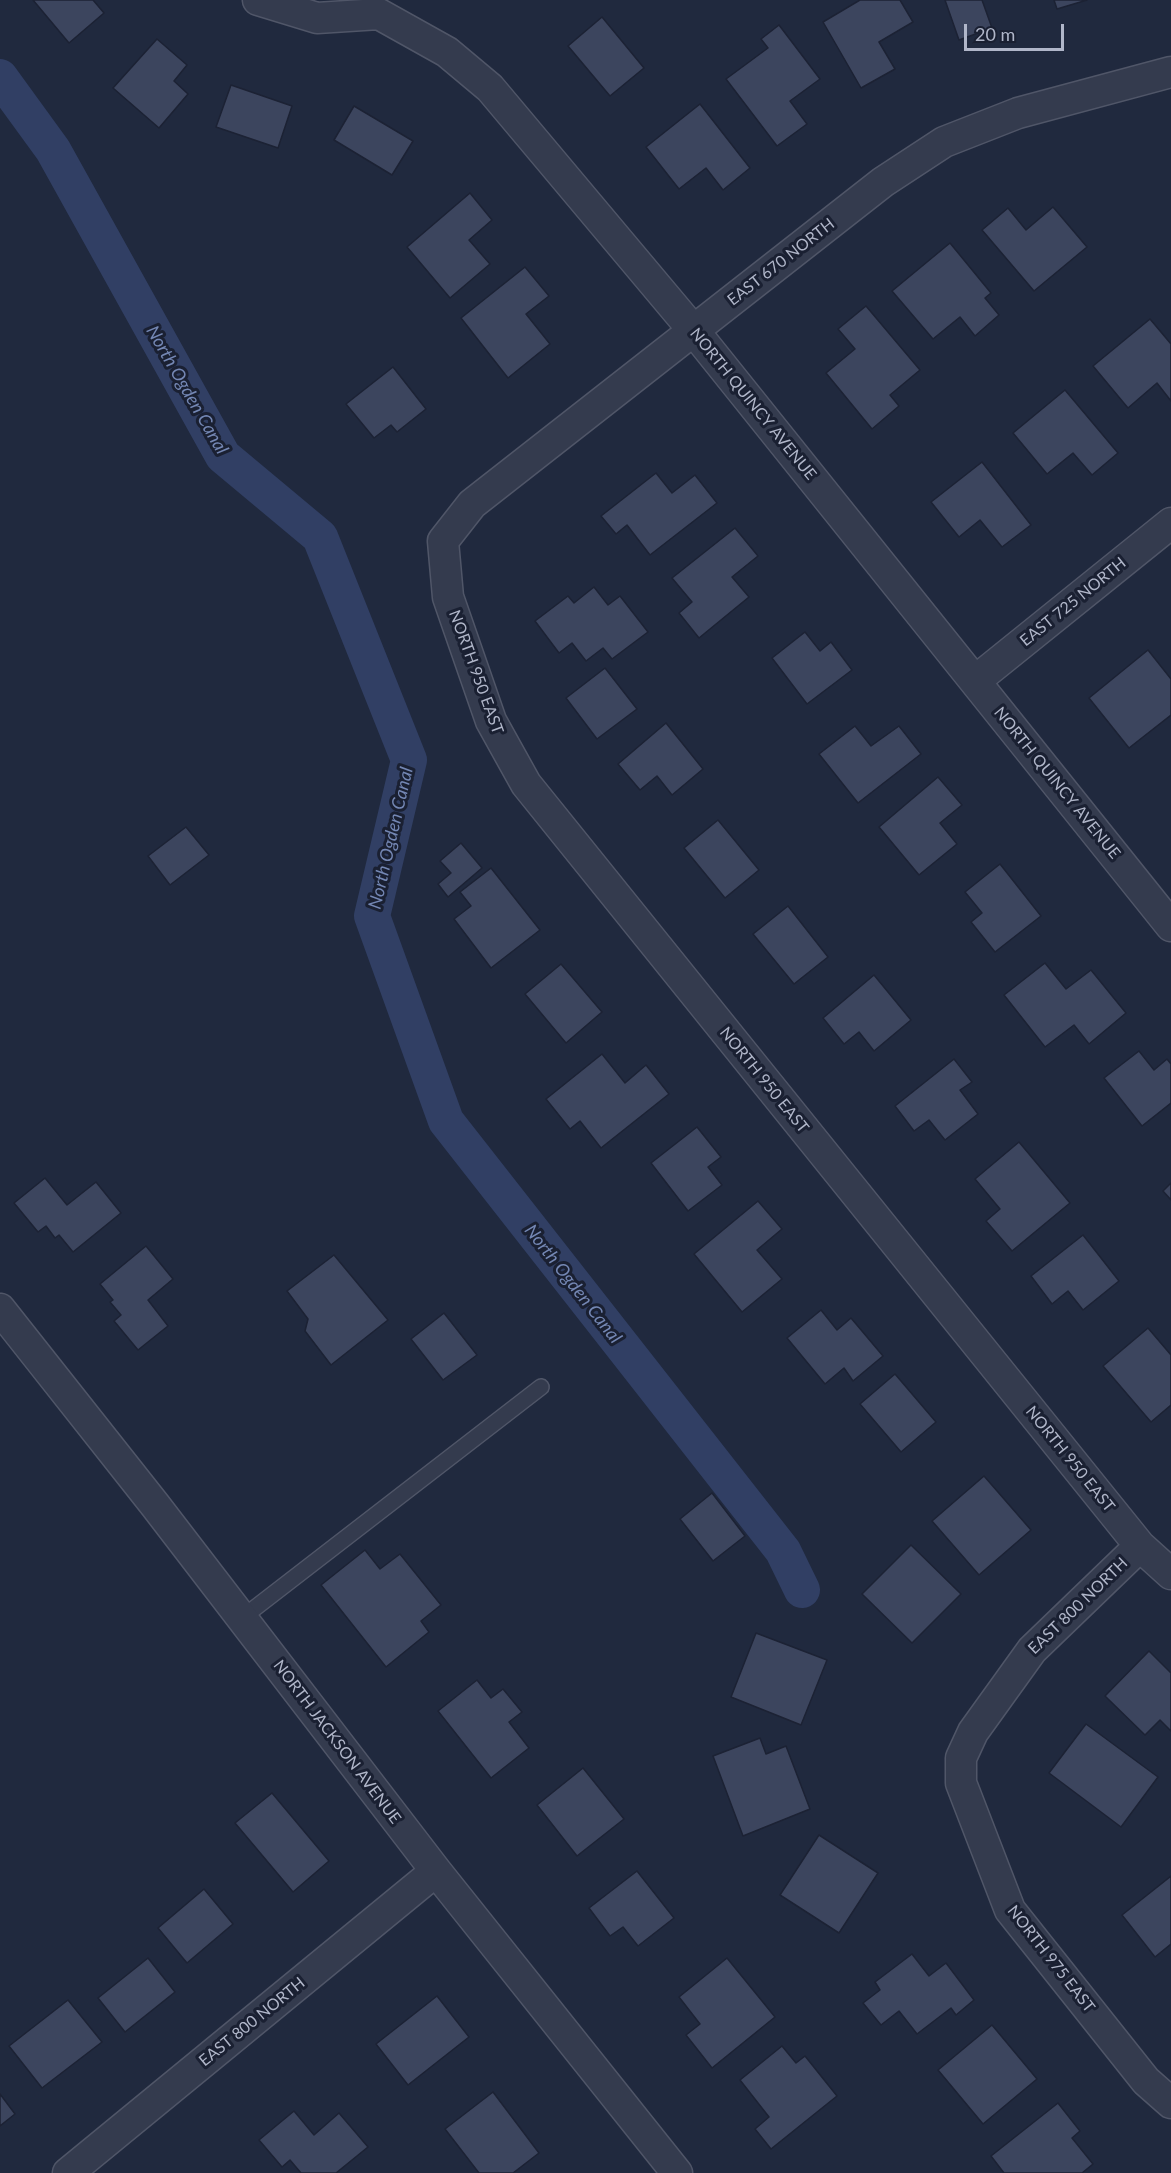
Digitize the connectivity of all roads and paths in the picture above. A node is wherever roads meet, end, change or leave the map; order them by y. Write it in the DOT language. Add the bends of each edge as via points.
graph roads {
  1 [pos="258,0"];
  2 [pos="381,7"];
  3 [pos="1171,72"];
  4 [pos="694,331"];
  5 [pos="1171,523"];
  6 [pos="443,541"];
  7 [pos="975,681"];
  8 [pos="1171,926"];
  9 [pos="0,1309"];
  10 [pos="541,1387"];
  11 [pos="1140,1546"];
  12 [pos="1171,1574"];
  13 [pos="242,1618"];
  14 [pos="961,1758"];
  15 [pos="436,1871"];
  16 [pos="1171,2103"];
  17 [pos="68,2173"];
  18 [pos="677,2173"];
  1 -- 2 [label="street, NORTH QUINCY AVENUE" via="317,18"];
  2 -- 4 [label="street, NORTH QUINCY AVENUE" via="447,52 490,88"];
  3 -- 4 [label="street, EAST 670 NORTH" via="1018,113 944,142 883,182"];
  4 -- 6 [label="street, EAST 670 NORTH" via="472,504"];
  4 -- 7 [label="street, NORTH QUINCY AVENUE"];
  5 -- 7 [label="street, EAST 725 NORTH"];
  6 -- 11 [label="street, NORTH 950 EAST" via="448,597 490,721 526,784"];
  7 -- 8 [label="street, NORTH QUINCY AVENUE"];
  9 -- 13 [label="street, NORTH JACKSON AVENUE"];
  10 -- 13 [label="lane"];
  11 -- 12 [label="street, NORTH 950 EAST"];
  11 -- 14 [label="street, EAST 800 NORTH" via="1032,1650 973,1732"];
  13 -- 15 [label="street, NORTH JACKSON AVENUE"];
  14 -- 16 [label="street, NORTH 975 EAST" via="961,1783 1010,1911 1146,2081"];
  15 -- 17 [label="street, EAST 800 NORTH"];
  15 -- 18 [label="street, NORTH JACKSON AVENUE"];
}
